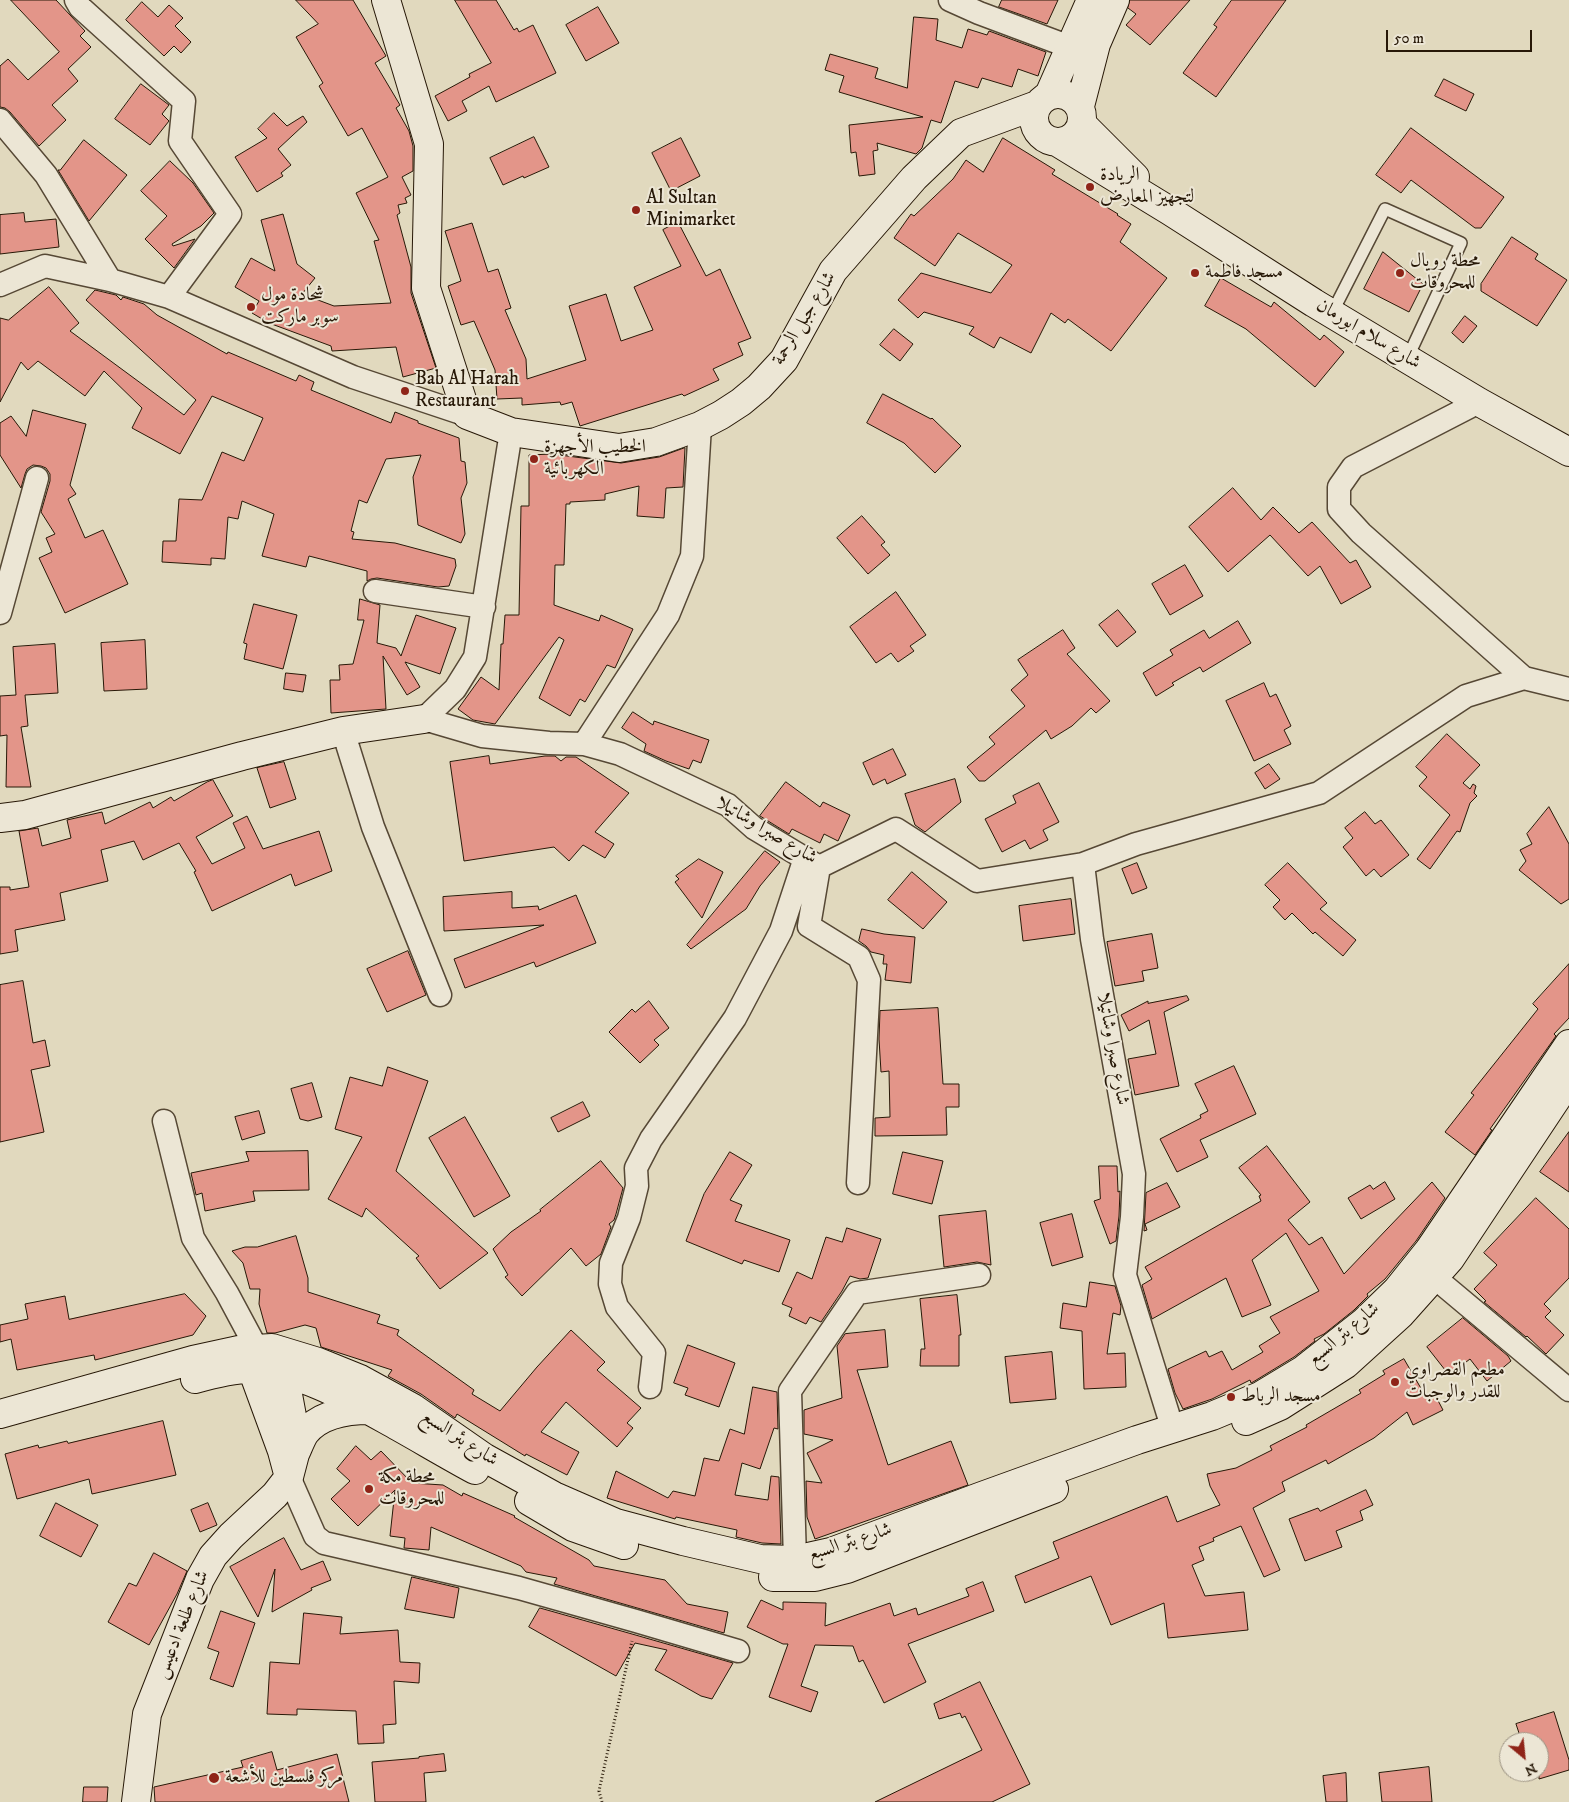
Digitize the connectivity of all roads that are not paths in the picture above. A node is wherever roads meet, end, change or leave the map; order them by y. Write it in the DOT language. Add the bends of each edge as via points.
graph roads {
  1 [pos="76,0"];
  2 [pos="386,0"];
  3 [pos="950,0"];
  4 [pos="1091,0"];
  5 [pos="1115,0"];
  6 [pos="1070,47"];
  7 [pos="1081,115"];
  8 [pos="1045,118"];
  9 [pos="0,120"];
  10 [pos="1170,211"];
  11 [pos="110,280"];
  12 [pos="0,285"];
  13 [pos="169,297"];
  14 [pos="1332,314"];
  15 [pos="1407,359"];
  16 [pos="1479,402"];
  17 [pos="467,415"];
  18 [pos="700,426"];
  19 [pos="511,432"];
  20 [pos="1569,452"];
  21 [pos="37,478"];
  22 [pos="375,591"];
  23 [pos="484,607"];
  24 [pos="0,613"];
  25 [pos="1524,678"];
  26 [pos="1569,689"];
  27 [pos="424,719"];
  28 [pos="343,731"];
  29 [pos="584,744"];
  30 [pos="0,818"];
  31 [pos="812,862"];
  32 [pos="1083,864"];
  33 [pos="440,995"];
  34 [pos="1569,1044"];
  35 [pos="1569,1080"];
  36 [pos="164,1121"];
  37 [pos="858,1183"];
  38 [pos="980,1276"];
  39 [pos="1434,1277"];
  40 [pos="254,1359"];
  41 [pos="284,1373"];
  42 [pos="650,1387"];
  43 [pos="1569,1390"];
  44 [pos="370,1410"];
  45 [pos="0,1414"];
  46 [pos="0,1429"];
  47 [pos="1173,1430"];
  48 [pos="292,1466"];
  49 [pos="795,1560"];
  50 [pos="738,1651"];
  51 [pos="136,1802"];
  1 -- 13 [label="street" via="80,8 184,100 180,141 230,214"];
  2 -- 17 [label="street" via="430,144 426,288"];
  3 -- 6 [label="street"];
  4 -- 6 [label="street"];
  5 -- 7 [label="street" via="1096,44"];
  6 -- 8 [label="street"];
  7 -- 8 [label="street" via="1078,132 1066,141"];
  7 -- 8 [label="street" via="1071,97 1056,93"];
  7 -- 10 [label="street"];
  8 -- 10 [label="street"];
  8 -- 18 [label="street, شارع جبل الرحمة" via="961,133 914,178 833,271 776,370 741,402"];
  9 -- 11 [label="street" via="46,175"];
  10 -- 14 [label="street, شارع سلام ابورمان"];
  11 -- 12 [label="street" via="45,266"];
  11 -- 13 [label="street"];
  13 -- 17 [label="street" via="353,377"];
  14 -- 15 [label="street, شارع سلام ابورمان"];
  14 -- 15 [label="lane" via="1385,209 1461,242"];
  15 -- 16 [label="street, شارع سلام ابورمان"];
  16 -- 20 [label="street, شارع سلام ابورمان"];
  16 -- 25 [label="street" via="1353,467 1339,487 1339,509"];
  17 -- 19 [label="street, شارع جبل الرحمة"];
  18 -- 19 [label="street, شارع جبل الرحمة" via="656,442 619,448"];
  18 -- 29 [label="street" via="692,556 668,615"];
  19 -- 23 [label="street"];
  21 -- 24 [label="street"];
  22 -- 23 [label="street"];
  23 -- 27 [label="street" via="476,657 455,689"];
  25 -- 26 [label="street"];
  25 -- 32 [label="street" via="1466,696 1319,793 1136,844"];
  27 -- 28 [label="street"];
  27 -- 29 [label="street, شارع صبرا وشاتيلا" via="482,736"];
  28 -- 30 [label="street" via="25,815"];
  28 -- 33 [label="street" via="372,827"];
  29 -- 31 [label="street, شارع صبرا وشاتيلا" via="626,757 728,805 754,828"];
  31 -- 32 [label="street, شارع صبرا وشاتيلا" via="896,829 977,881"];
  31 -- 37 [label="street" via="809,926 859,957 869,980"];
  31 -- 42 [label="street" via="781,931 735,1018 651,1139 636,1168 637,1186 611,1263 610,1284 617,1307 654,1353"];
  32 -- 47 [label="street, شارع صبرا وشاتيلا" via="1092,939 1134,1174 1125,1275"];
  34 -- 47 [label="street, شارع بئر السبع" via="1429,1250 1397,1290 1364,1322 1303,1370 1260,1396"];
  35 -- 39 [label="street, شارع بئر السبع" via="1450,1259"];
  36 -- 40 [label="street" via="194,1238 227,1293"];
  38 -- 49 [label="street" via="857,1293 790,1391"];
  39 -- 43 [label="street"];
  39 -- 44 [label="street, شارع بئر السبع" via="1400,1315 1346,1364 1280,1406 1245,1422 1105,1470 848,1569 814,1577 770,1577 701,1565 634,1548 573,1527"];
  40 -- 41 [label="street, شارع بئر السبع"];
  40 -- 45 [label="street, شارع بئر السبع" via="240,1350 193,1360"];
  40 -- 46 [label="street, شارع بئر السبع" via="221,1372"];
  40 -- 48 [label="street" via="282,1451"];
  40 -- 49 [label="street, شارع بئر السبع" via="272,1348 360,1379 413,1408 485,1458 554,1496 616,1523 760,1559"];
  41 -- 44 [label="street, شارع بئر السبع"];
  41 -- 48 [label="street" via="294,1427"];
  44 -- 48 [label="street, شارع طلعة ادعيس" via="350,1410 315,1424 305,1433"];
  47 -- 49 [label="street, شارع بئر السبع" via="1137,1440 831,1552"];
  48 -- 50 [label="street" via="315,1536 324,1543 519,1588"];
  48 -- 51 [label="street, شارع طلعة ادعيس" via="275,1495 213,1556 200,1579 148,1714"];
}
